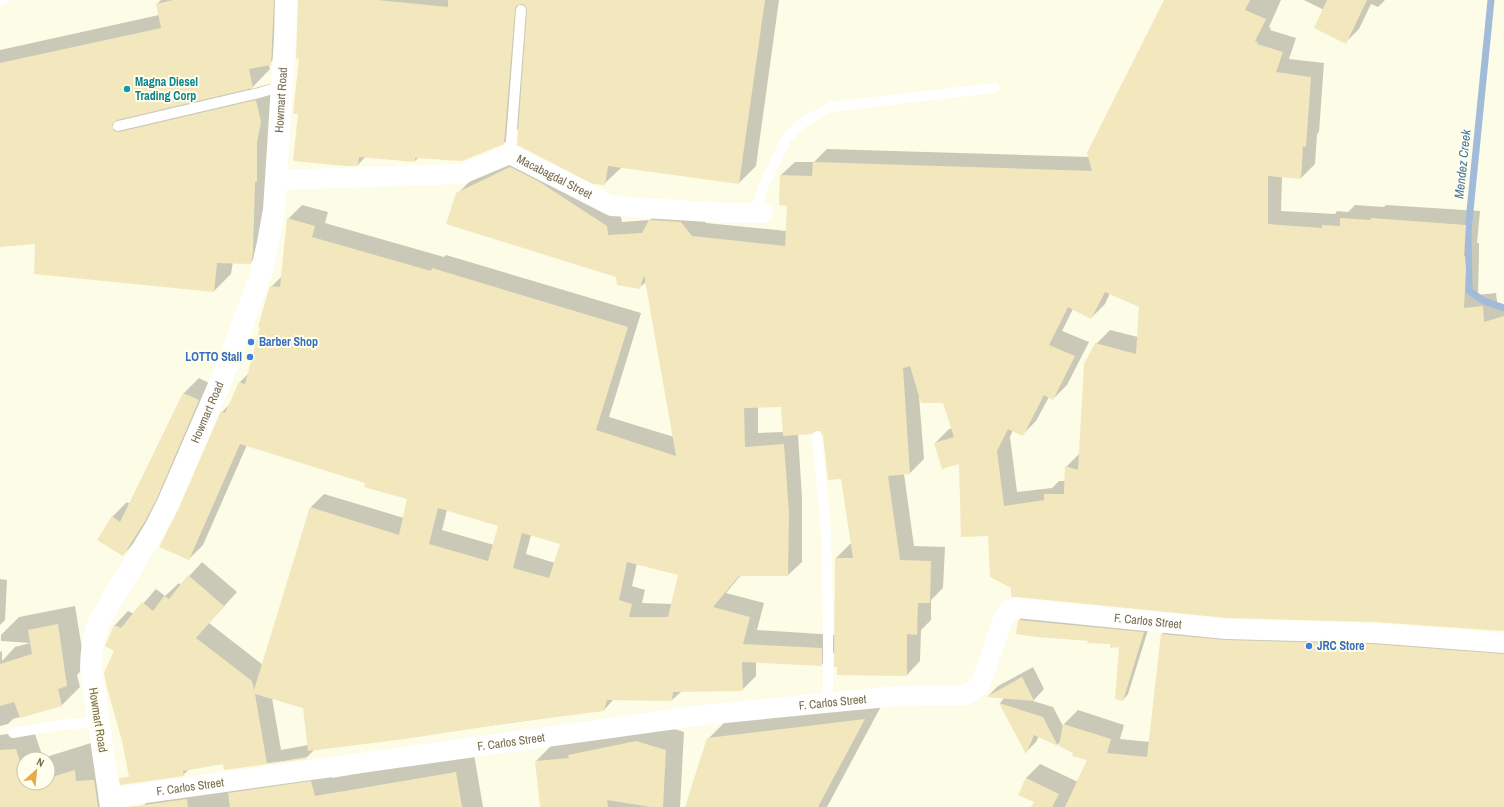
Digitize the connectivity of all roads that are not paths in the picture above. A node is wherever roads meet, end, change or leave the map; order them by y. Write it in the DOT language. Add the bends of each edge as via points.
graph roads {
  1 [pos="4,0"];
  2 [pos="286,0"];
  3 [pos="0,1"];
  4 [pos="521,10"];
  5 [pos="282,86"];
  6 [pos="994,88"];
  7 [pos="118,126"];
  8 [pos="510,154"];
  9 [pos="276,180"];
  10 [pos="759,213"];
  11 [pos="817,437"];
  12 [pos="1504,643"];
  13 [pos="828,702"];
  14 [pos="98,722"];
  15 [pos="13,733"];
  16 [pos="111,803"];
  1 -- 3 [label="lane"];
  2 -- 5 [label="street, Howmart Road"];
  4 -- 8 [label="lane"];
  5 -- 7 [label="lane"];
  5 -- 9 [label="street, Howmart Road"];
  6 -- 10 [label="lane" via="831,107 804,122 787,137 764,187"];
  8 -- 9 [label="street, Macabagdal Street" via="462,174"];
  8 -- 10 [label="street, Macabagdal Street" via="612,206"];
  9 -- 14 [label="street, Howmart Road" via="274,210 261,274 246,298 226,369 168,504 99,621 94,636 91,669"];
  11 -- 13 [label="lane" via="826,531"];
  12 -- 13 [label="street, F. Carlos Street" via="1374,633 1226,629 1016,608 1010,610 1003,619 981,683 971,694 897,696"];
  13 -- 16 [label="street, F. Carlos Street" via="704,715"];
  14 -- 15 [label="lane"];
  14 -- 16 [label="street, Howmart Road"];
}
